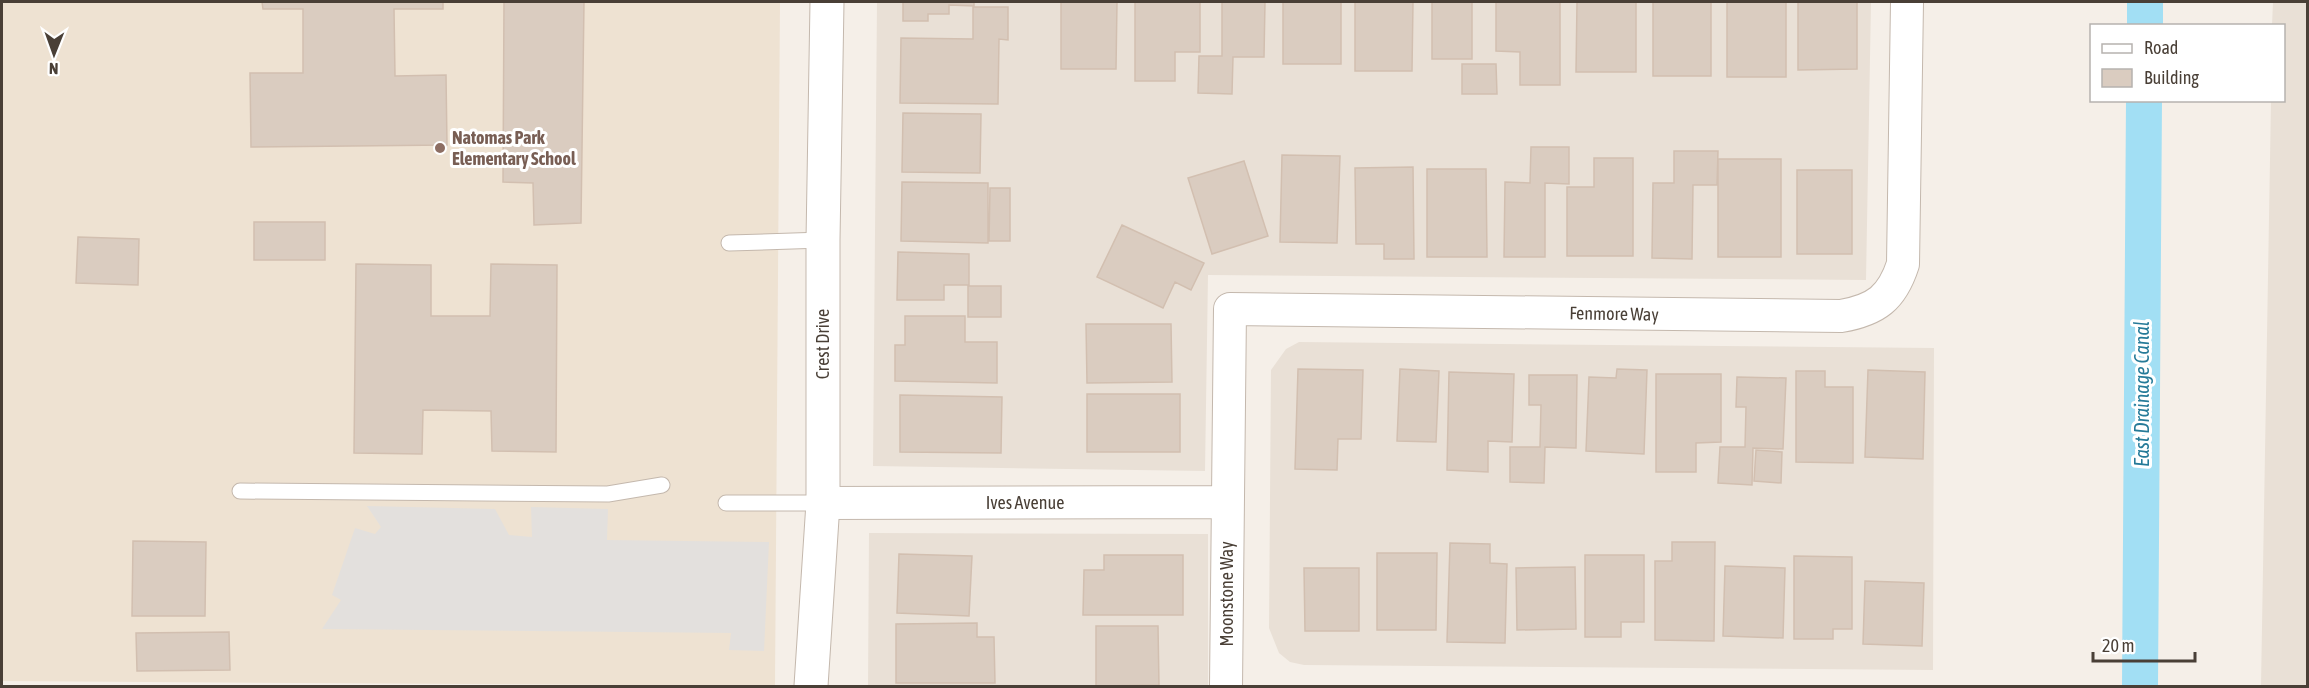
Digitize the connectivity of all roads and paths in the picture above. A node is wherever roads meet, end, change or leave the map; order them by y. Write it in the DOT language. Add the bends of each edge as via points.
graph roads {
  1 [pos="827,2"];
  2 [pos="1907,2"];
  3 [pos="823,240"];
  4 [pos="729,243"];
  5 [pos="662,485"];
  6 [pos="240,491"];
  7 [pos="1227,502"];
  8 [pos="726,503"];
  9 [pos="823,503"];
  10 [pos="811,687"];
  11 [pos="1226,687"];
  1 -- 3 [label="street, Crest Drive"];
  2 -- 7 [label="street, Fenmore Way" via="1904,264 1897,283 1884,299 1863,312 1841,316 1230,309"];
  3 -- 4 [label="lane"];
  3 -- 9 [label="street, Crest Drive"];
  5 -- 6 [label="lane" via="608,494"];
  7 -- 9 [label="street, Ives Avenue"];
  7 -- 11 [label="street, Moonstone Way"];
  8 -- 9 [label="lane"];
  9 -- 10 [label="street, Crest Drive"];
}
